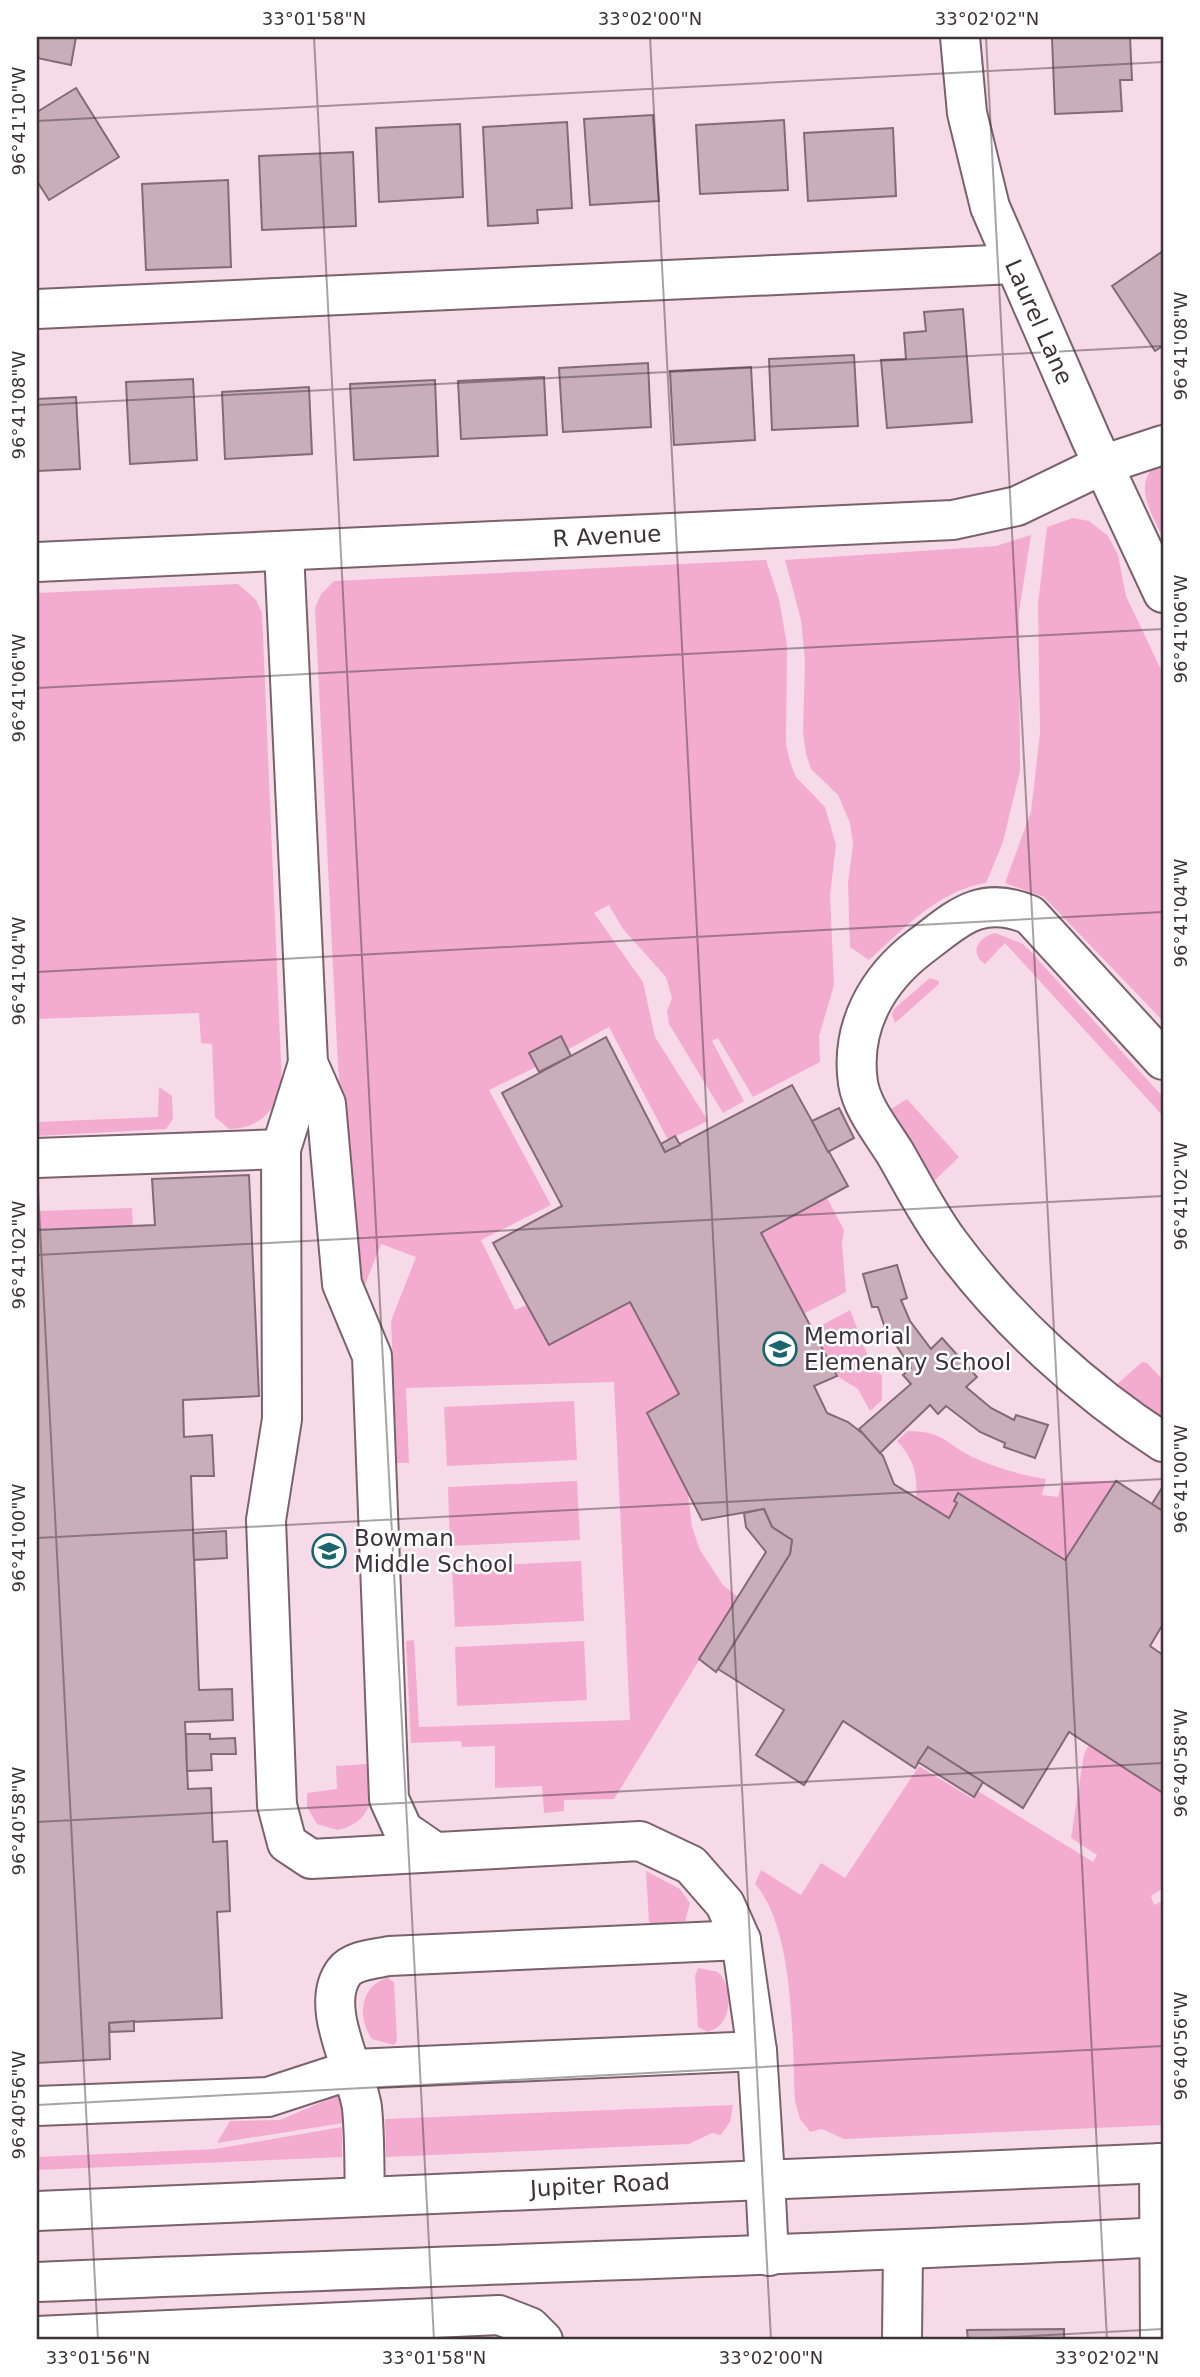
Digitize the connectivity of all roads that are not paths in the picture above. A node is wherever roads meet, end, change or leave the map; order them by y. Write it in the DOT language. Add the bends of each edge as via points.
graph roads {
  1 [pos="960,37"];
  2 [pos="1014,264"];
  3 [pos="37,309"];
  4 [pos="1163,445"];
  5 [pos="1102,465"];
  6 [pos="285,551"];
  7 [pos="37,562"];
  8 [pos="1163,593"];
  9 [pos="1163,1060"];
  10 [pos="308,1063"];
  11 [pos="281,1149"];
  12 [pos="37,1158"];
  13 [pos="1163,1442"];
  14 [pos="435,1852"];
  15 [pos="741,1940"];
  16 [pos="757,2051"];
  17 [pos="354,2068"];
  18 [pos="37,2106"];
  19 [pos="1161,2163"];
  20 [pos="765,2178"];
  21 [pos="365,2195"];
  22 [pos="37,2211"];
  23 [pos="1161,2237"];
  24 [pos="903,2250"];
  25 [pos="769,2256"];
  26 [pos="37,2282"];
  27 [pos="37,2336"];
  28 [pos="542,2340"];
  29 [pos="902,2340"];
  30 [pos="1160,2340"];
  1 -- 2 [label="main road, Laurel Lane" via="977,161"];
  2 -- 3 [label="main road"];
  2 -- 5 [label="main road, Laurel Lane"];
  4 -- 5 [label="main road, R Avenue"];
  5 -- 6 [label="main road, R Avenue" via="1017,506 953,520"];
  5 -- 8 [label="main road, Laurel Lane"];
  6 -- 7 [label="main road, R Avenue"];
  6 -- 10 [label="main road"];
  9 -- 13 [label="main road" via="1030,915 993,906 973,909 952,922 910,954 882,984 862,1022 857,1064 863,1100 960,1258 1064,1366"];
  10 -- 11 [label="main road"];
  10 -- 14 [label="main road" via="326,1104 342,1284 372,1356 389,1799 403,1830"];
  11 -- 12 [label="main road"];
  11 -- 14 [label="main road" via="282,1419 266,1520 277,1805 287,1843 311,1858"];
  14 -- 15 [label="main road" via="640,1841 691,1865 725,1904"];
  15 -- 16 [label="main road"];
  15 -- 17 [label="main road" via="389,1956 363,1961 344,1970 335,2008 337,2028"];
  16 -- 17 [label="main road"];
  16 -- 20 [label="main road"];
  17 -- 18 [label="main road" via="268,2097"];
  17 -- 21 [label="main road" via="362,2109"];
  19 -- 20 [label="main road, Jupiter Road"];
  19 -- 23 [label="main road"];
  20 -- 21 [label="main road, Jupiter Road"];
  20 -- 25 [label="main road"];
  21 -- 22 [label="main road, Jupiter Road"];
  23 -- 24 [label="main road"];
  23 -- 30 [label="main road"];
  24 -- 25 [label="main road"];
  24 -- 29 [label="main road"];
  25 -- 26 [label="main road"];
  27 -- 28 [label="main road" via="499,2315 530,2326"];
}
